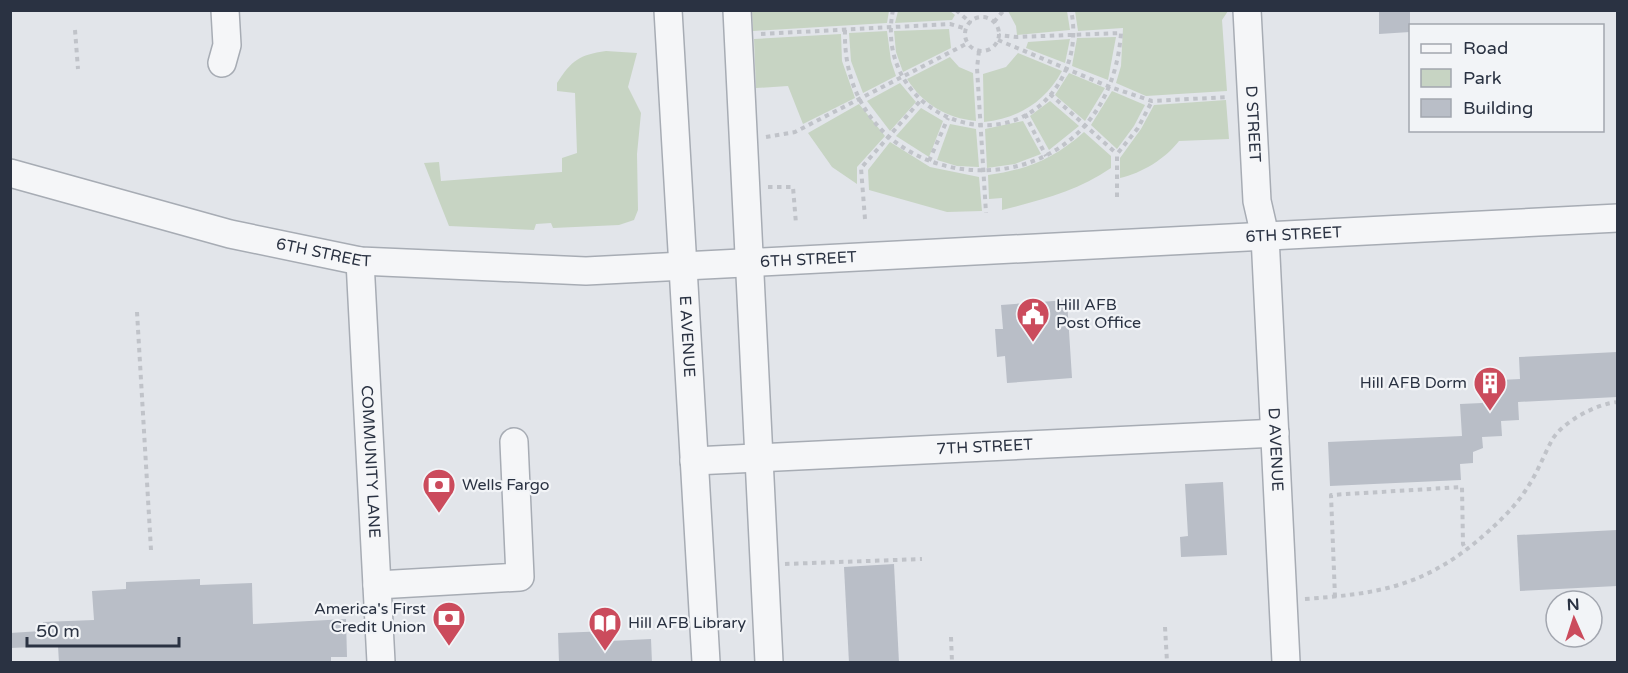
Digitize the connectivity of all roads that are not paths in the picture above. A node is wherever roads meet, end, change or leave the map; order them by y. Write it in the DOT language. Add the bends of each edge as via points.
graph roads {
  1 [pos="225,10"];
  2 [pos="668,10"];
  3 [pos="737,10"];
  4 [pos="1247,10"];
  5 [pos="222,63"];
  6 [pos="10,173"];
  7 [pos="1617,218"];
  8 [pos="1265,236"];
  9 [pos="360,261"];
  10 [pos="748,263"];
  11 [pos="682,266"];
  12 [pos="1275,433"];
  13 [pos="514,442"];
  14 [pos="758,458"];
  15 [pos="694,461"];
  16 [pos="377,585"];
  17 [pos="381,663"];
  18 [pos="706,663"];
  19 [pos="769,663"];
  20 [pos="1286,663"];
  1 -- 5 [label="lane" via="227,45"];
  2 -- 11 [label="lane, E AVENUE"];
  3 -- 10 [label="lane"];
  4 -- 8 [label="lane, D STREET" via="1257,201"];
  6 -- 9 [label="lane, 6TH STREET" via="230,234"];
  7 -- 8 [label="lane, 6TH STREET"];
  8 -- 10 [label="lane, 6TH STREET"];
  8 -- 12 [label="lane, D AVENUE"];
  9 -- 11 [label="lane, 6TH STREET" via="586,271"];
  9 -- 16 [label="lane, COMMUNITY LANE"];
  10 -- 11 [label="lane, 6TH STREET"];
  10 -- 14 [label="lane"];
  11 -- 15 [label="lane, E AVENUE"];
  12 -- 14 [label="lane, 7TH STREET"];
  12 -- 20 [label="lane, D AVENUE"];
  13 -- 16 [label="lane" via="520,578"];
  14 -- 15 [label="lane, 7TH STREET"];
  14 -- 19 [label="lane"];
  15 -- 18 [label="lane, E AVENUE"];
  16 -- 17 [label="lane, COMMUNITY LANE"];
}
